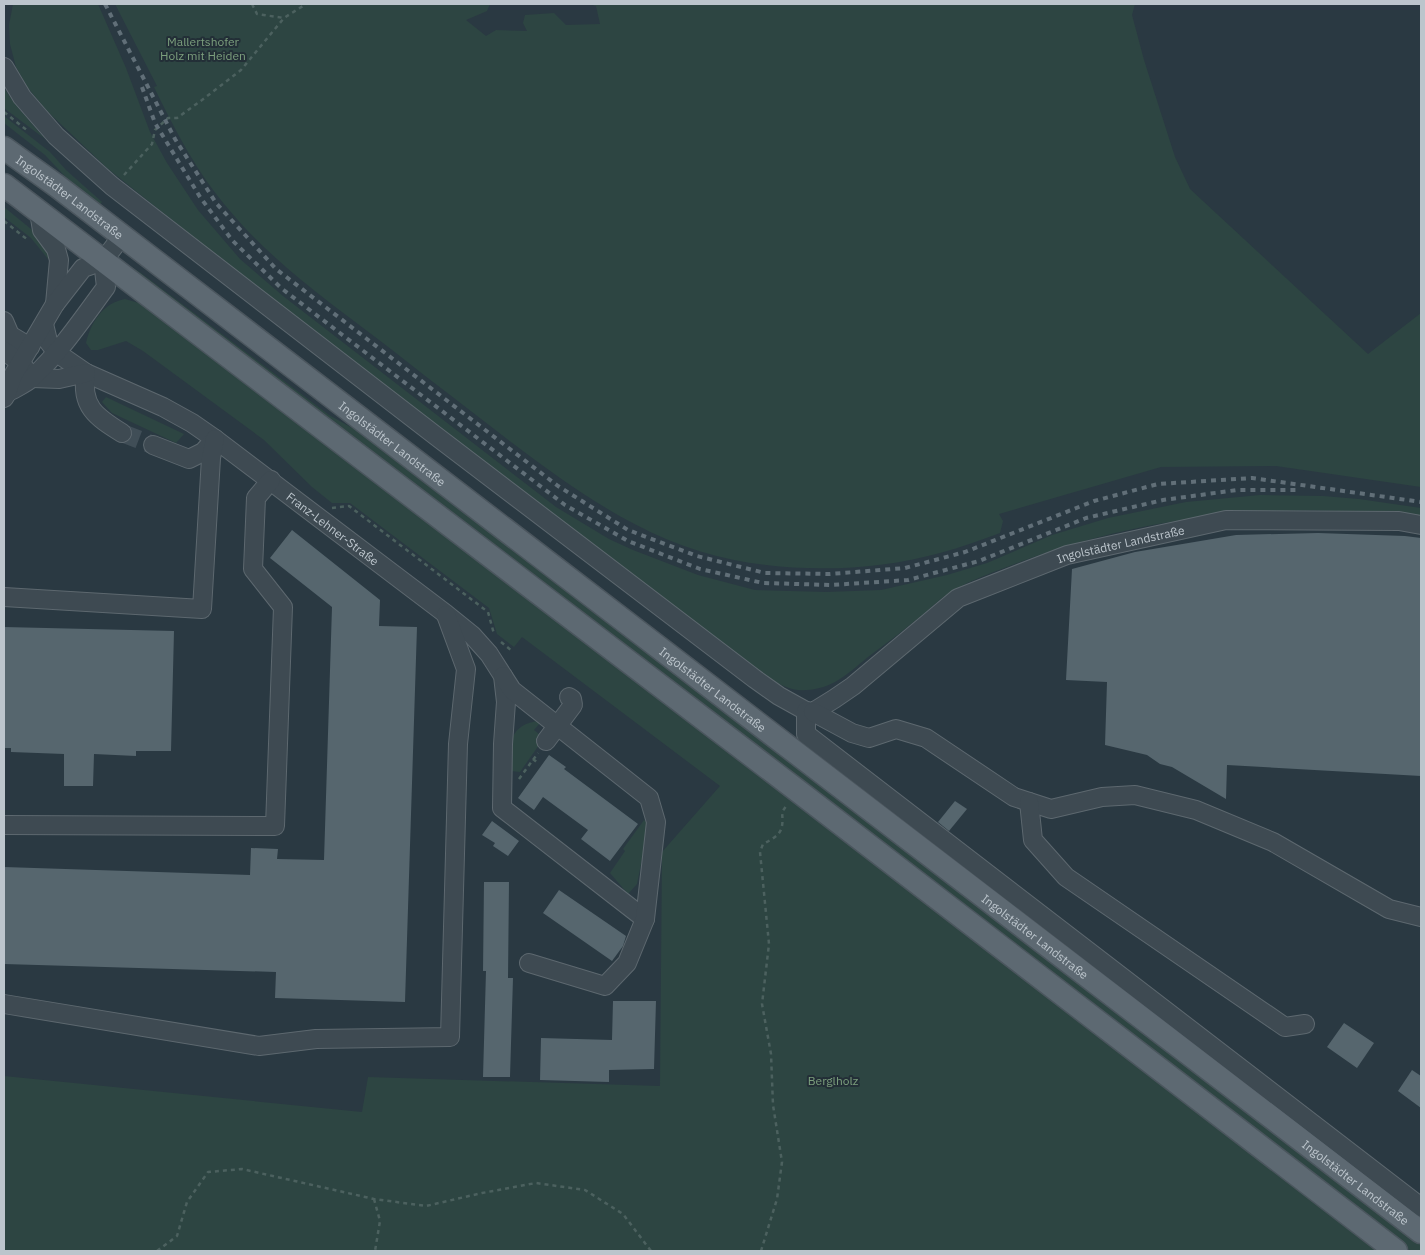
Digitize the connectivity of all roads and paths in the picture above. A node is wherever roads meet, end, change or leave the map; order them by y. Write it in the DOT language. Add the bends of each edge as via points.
graph roads {
  1 [pos="252,4"];
  2 [pos="306,4"];
  3 [pos="284,18"];
  4 [pos="4,67"];
  5 [pos="4,148"];
  6 [pos="4,185"];
  7 [pos="112,186"];
  8 [pos="39,212"];
  9 [pos="4,221"];
  10 [pos="122,236"];
  11 [pos="34,245"];
  12 [pos="103,261"];
  13 [pos="55,304"];
  14 [pos="4,321"];
  15 [pos="44,324"];
  16 [pos="4,351"];
  17 [pos="57,353"];
  18 [pos="25,355"];
  19 [pos="86,373"];
  20 [pos="33,378"];
  21 [pos="5,395"];
  22 [pos="122,433"];
  23 [pos="215,439"];
  24 [pos="153,445"];
  25 [pos="271,480"];
  26 [pos="311,510"];
  27 [pos="1421,525"];
  28 [pos="4,598"];
  29 [pos="446,614"];
  30 [pos="495,636"];
  31 [pos="501,641"];
  32 [pos="512,651"];
  33 [pos="503,676"];
  34 [pos="569,696"];
  35 [pos="809,712"];
  36 [pos="558,726"];
  37 [pos="546,741"];
  38 [pos="533,760"];
  39 [pos="539,764"];
  40 [pos="798,792"];
  41 [pos="502,802"];
  42 [pos="1029,802"];
  43 [pos="4,825"];
  44 [pos="1421,917"];
  45 [pos="645,919"];
  46 [pos="529,963"];
  47 [pos="4,1004"];
  48 [pos="1305,1024"];
  49 [pos="374,1200"];
  50 [pos="1421,1207"];
  51 [pos="1421,1232"];
  52 [pos="157,1251"];
  53 [pos="374,1251"];
  54 [pos="651,1251"];
  55 [pos="760,1251"];
  56 [pos="1396,1251"];
  1 -- 3 [label="path" via="257,14"];
  2 -- 3 [label="path"];
  3 -- 7 [label="path" via="241,70 177,118 168,118 155,130 152,144"];
  4 -- 7 [label="street" via="22,97 56,136"];
  5 -- 10 [label="main road, Ingolstädter Landstraße"];
  6 -- 8 [label="main road"];
  7 -- 35 [label="street" via="754,678"];
  8 -- 12 [label="main road"];
  8 -- 13 [label="street" via="42,230 56,249 59,260"];
  9 -- 11 [label="path"];
  10 -- 12 [label="street"];
  10 -- 51 [label="main road, Ingolstädter Landstraße"];
  12 -- 13 [label="street" via="83,268"];
  12 -- 17 [label="street" via="106,287"];
  12 -- 40 [label="main road"];
  13 -- 15 [label="street"];
  14 -- 18 [label="street"];
  15 -- 17 [label="street, Franz-Lehner-Straße" via="48,341"];
  15 -- 18 [label="street"];
  16 -- 18 [label="street"];
  17 -- 19 [label="street, Franz-Lehner-Straße"];
  17 -- 20 [label="street"];
  18 -- 20 [label="street"];
  18 -- 21 [label="street"];
  19 -- 20 [label="street" via="59,379"];
  19 -- 22 [label="street" via="84,387 90,407 99,419"];
  19 -- 23 [label="street, Franz-Lehner-Straße" via="163,407"];
  20 -- 21 [label="street"];
  23 -- 24 [label="street" via="203,452 189,458"];
  23 -- 25 [label="street, Franz-Lehner-Straße"];
  23 -- 28 [label="street" via="210,458 202,608"];
  25 -- 26 [label="street, Franz-Lehner-Straße"];
  25 -- 43 [label="street" via="256,498 253,569 283,607 275,826"];
  26 -- 29 [label="street, Franz-Lehner-Straße"];
  26 -- 30 [label="path" via="349,506 488,612"];
  27 -- 35 [label="street, Ingolstädter Landstraße" via="1399,521 1226,520 1068,555 958,598 853,686"];
  29 -- 33 [label="street, Franz-Lehner-Straße" via="472,635"];
  29 -- 47 [label="street" via="466,669 458,744 450,1037 316,1039 259,1046"];
  31 -- 32 [label="path"];
  33 -- 36 [label="street" via="512,690"];
  33 -- 41 [label="street, Franz-Lehner-Straße" via="506,702"];
  34 -- 36 [label="street" via="573,706"];
  35 -- 42 [label="street" via="869,738 896,729 926,738 1000,789"];
  35 -- 50 [label="street, Ingolstädter Landstraße" via="806,734"];
  36 -- 37 [label="street"];
  36 -- 45 [label="street" via="649,798 656,822"];
  37 -- 38 [label="path"];
  38 -- 39 [label="path"];
  38 -- 41 [label="path"];
  40 -- 55 [label="path" via="782,812 783,826 777,836 763,844 760,852 769,944 762,1004 771,1054 773,1105 782,1162 778,1199"];
  40 -- 56 [label="main road"];
  41 -- 45 [label="street" via="502,808"];
  42 -- 44 [label="street" via="1051,809 1102,797 1135,795 1196,810 1273,842 1389,910"];
  42 -- 48 [label="street" via="1033,840 1066,877 1285,1027"];
  45 -- 46 [label="street" via="627,963 605,986"];
  49 -- 52 [label="path" via="242,1169 208,1172 186,1202 177,1236"];
  49 -- 53 [label="path" via="380,1221"];
  49 -- 54 [label="path" via="426,1206 536,1183 586,1190 623,1214"];
}
